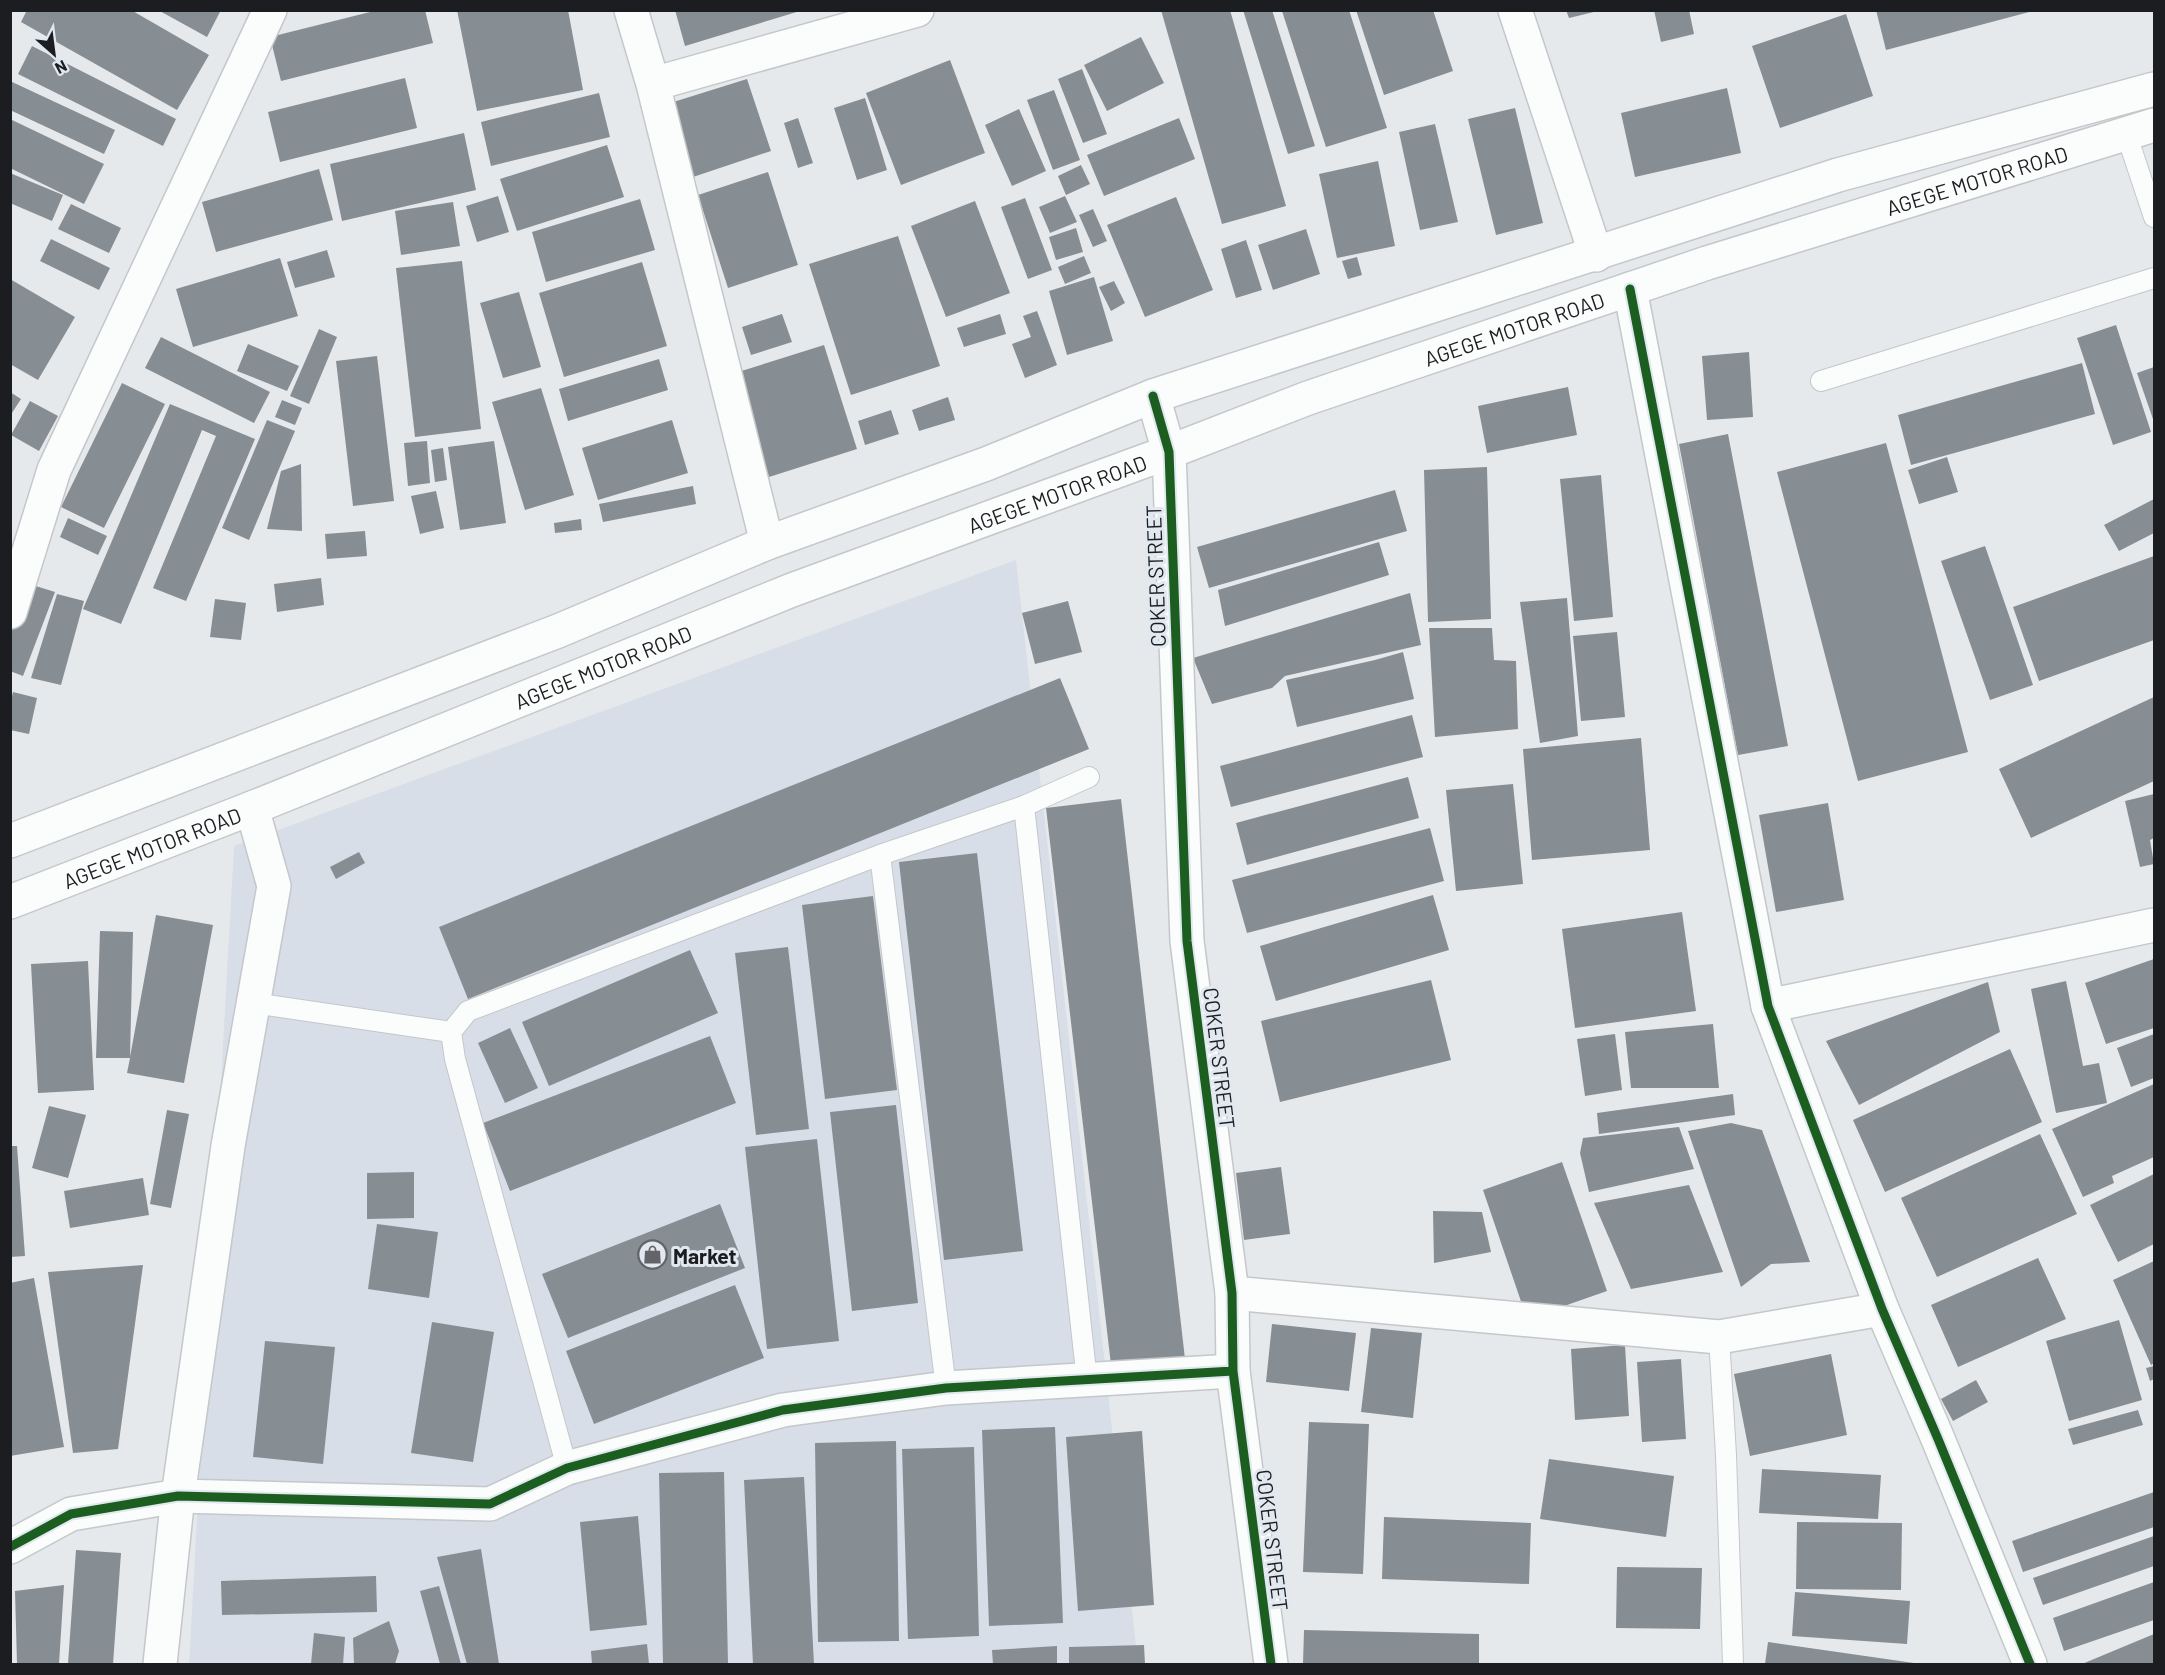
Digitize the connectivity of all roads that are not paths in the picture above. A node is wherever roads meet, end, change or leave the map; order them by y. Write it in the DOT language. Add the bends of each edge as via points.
graph roads {
  1 [pos="270,10"];
  2 [pos="631,10"];
  3 [pos="917,10"];
  4 [pos="1515,10"];
  5 [pos="653,84"];
  6 [pos="2154,88"];
  7 [pos="2140,129"];
  8 [pos="2154,217"];
  9 [pos="1596,255"];
  10 [pos="2154,278"];
  11 [pos="1630,290"];
  12 [pos="1821,381"];
  13 [pos="1153,396"];
  14 [pos="1169,452"];
  15 [pos="767,543"];
  16 [pos="10,612"];
  17 [pos="1089,777"];
  18 [pos="1024,806"];
  19 [pos="252,808"];
  20 [pos="10,841"];
  21 [pos="880,855"];
  22 [pos="10,902"];
  23 [pos="2154,925"];
  24 [pos="253,1003"];
  25 [pos="1768,1006"];
  26 [pos="451,1032"];
  27 [pos="1232,1293"];
  28 [pos="1882,1309"];
  29 [pos="1719,1337"];
  30 [pos="1233,1371"];
  31 [pos="1087,1381"];
  32 [pos="946,1388"];
  33 [pos="567,1468"];
  34 [pos="178,1496"];
  35 [pos="10,1548"];
  36 [pos="160,1665"];
  37 [pos="1271,1665"];
  38 [pos="1733,1665"];
  39 [pos="2030,1665"];
  1 -- 16 [label="main road" via="54,470"];
  2 -- 5 [label="main road"];
  3 -- 5 [label="main road"];
  4 -- 9 [label="main road"];
  5 -- 15 [label="main road"];
  6 -- 9 [label="main road, AGEGE MOTOR ROAD" via="1838,175"];
  7 -- 8 [label="lane"];
  7 -- 11 [label="main road, AGEGE MOTOR ROAD"];
  9 -- 13 [label="main road, AGEGE MOTOR ROAD"];
  10 -- 12 [label="lane"];
  11 -- 14 [label="main road, AGEGE MOTOR ROAD" via="1308,398"];
  11 -- 25 [label="main road"];
  13 -- 14 [label="main road, COKER STREET"];
  13 -- 15 [label="main road, AGEGE MOTOR ROAD" via="986,464"];
  14 -- 19 [label="main road, AGEGE MOTOR ROAD" via="792,591"];
  14 -- 27 [label="main road, COKER STREET" via="1187,941"];
  15 -- 20 [label="main road, AGEGE MOTOR ROAD" via="558,631"];
  17 -- 18 [label="lane"];
  18 -- 21 [label="lane"];
  18 -- 31 [label="lane"];
  19 -- 22 [label="main road, AGEGE MOTOR ROAD"];
  19 -- 24 [label="main road" via="274,886"];
  21 -- 26 [label="lane" via="468,1011"];
  21 -- 32 [label="lane"];
  23 -- 25 [label="main road"];
  24 -- 26 [label="lane"];
  24 -- 34 [label="main road" via="228,1146"];
  25 -- 28 [label="main road"];
  26 -- 33 [label="lane" via="455,1059"];
  27 -- 29 [label="main road"];
  27 -- 30 [label="main road, COKER STREET"];
  28 -- 29 [label="main road"];
  28 -- 39 [label="main road"];
  29 -- 38 [label="lane"];
  30 -- 31 [label="main road"];
  30 -- 37 [label="main road, COKER STREET"];
  31 -- 32 [label="main road"];
  32 -- 33 [label="main road" via="783,1410"];
  33 -- 34 [label="main road" via="490,1504"];
  34 -- 35 [label="main road" via="71,1514"];
  34 -- 36 [label="main road"];
}
